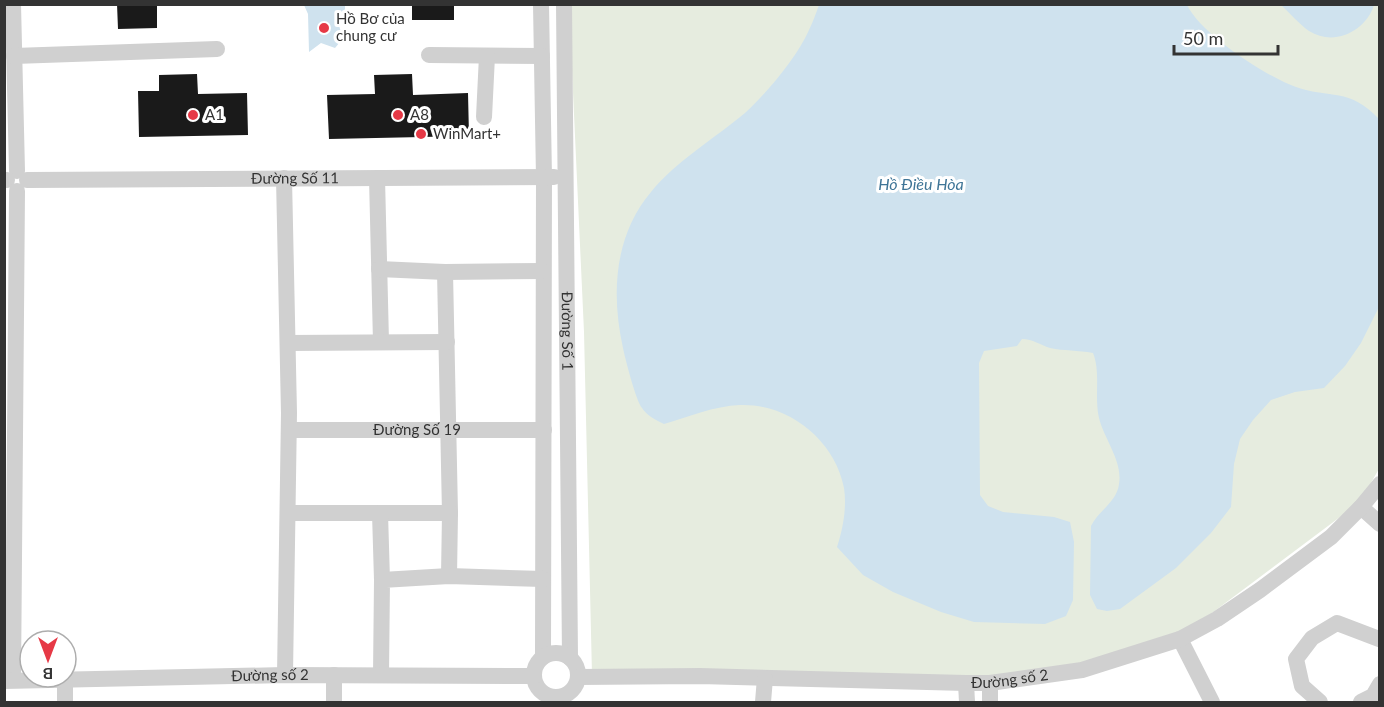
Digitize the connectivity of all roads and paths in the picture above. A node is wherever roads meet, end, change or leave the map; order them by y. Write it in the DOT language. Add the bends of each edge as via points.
graph roads {
  1 [pos="13,4"];
  2 [pos="541,4"];
  3 [pos="564,4"];
  4 [pos="217,49"];
  5 [pos="429,55"];
  6 [pos="14,56"];
  7 [pos="487,56"];
  8 [pos="542,56"];
  9 [pos="484,117"];
  10 [pos="566,177"];
  11 [pos="284,178"];
  12 [pos="377,178"];
  13 [pos="544,178"];
  14 [pos="14,180"];
  15 [pos="379,269"];
  16 [pos="543,271"];
  17 [pos="445,272"];
  18 [pos="381,342"];
  19 [pos="447,342"];
  20 [pos="288,343"];
  21 [pos="10,370"];
  22 [pos="289,430"];
  23 [pos="449,430"];
  24 [pos="544,430"];
  25 [pos="1380,484"];
  26 [pos="1361,507"];
  27 [pos="9,509"];
  28 [pos="288,513"];
  29 [pos="380,513"];
  30 [pos="450,513"];
  31 [pos="1380,524"];
  32 [pos="449,576"];
  33 [pos="543,579"];
  34 [pos="382,580"];
  35 [pos="1180,639"];
  36 [pos="1380,639"];
  37 [pos="543,657"];
  38 [pos="570,658"];
  39 [pos="285,675"];
  40 [pos="334,675"];
  41 [pos="381,675"];
  42 [pos="534,676"];
  43 [pos="578,677"];
  44 [pos="765,678"];
  45 [pos="78,679"];
  46 [pos="9,680"];
  47 [pos="990,682"];
  48 [pos="966,684"];
  49 [pos="1380,684"];
  50 [pos="543,698"];
  51 [pos="567,698"];
  52 [pos="334,702"];
  53 [pos="763,702"];
  54 [pos="967,702"];
  55 [pos="990,702"];
  56 [pos="1212,702"];
  57 [pos="1320,702"];
  58 [pos="1360,702"];
  1 -- 6 [label="street"];
  2 -- 8 [label="street, Đường Số 1"];
  3 -- 10 [label="street, Đường Số 1"];
  4 -- 6 [label="street"];
  5 -- 7 [label="street"];
  6 -- 14 [label="street"];
  7 -- 8 [label="street"];
  7 -- 9 [label="street"];
  8 -- 13 [label="street, Đường Số 1"];
  10 -- 13 [label="street, Đường Số 11"];
  10 -- 38 [label="street, Đường Số 1"];
  11 -- 12 [label="street, Đường Số 11"];
  11 -- 14 [label="street, Đường Số 11"];
  11 -- 20 [label="street"];
  12 -- 13 [label="street, Đường Số 11"];
  12 -- 15 [label="street"];
  13 -- 16 [label="street, Đường Số 1"];
  14 -- 21 [label="street"];
  15 -- 17 [label="street"];
  15 -- 18 [label="street"];
  16 -- 17 [label="street"];
  16 -- 24 [label="street, Đường Số 1"];
  17 -- 19 [label="street"];
  18 -- 19 [label="street"];
  18 -- 20 [label="street"];
  19 -- 23 [label="street"];
  20 -- 22 [label="street"];
  21 -- 27 [label="street"];
  22 -- 23 [label="street, Đường Số 19"];
  22 -- 28 [label="street"];
  23 -- 24 [label="street, Đường Số 19"];
  23 -- 30 [label="street"];
  24 -- 33 [label="street, Đường Số 1"];
  25 -- 26 [label="street, Đường số 2"];
  26 -- 31 [label="street"];
  26 -- 35 [label="street, Đường số 2" via="1331,537 1278,579"];
  27 -- 46 [label="street"];
  28 -- 29 [label="street"];
  28 -- 39 [label="street"];
  29 -- 30 [label="street"];
  29 -- 34 [label="street"];
  30 -- 32 [label="street"];
  32 -- 33 [label="street"];
  32 -- 34 [label="street"];
  33 -- 37 [label="street, Đường Số 1"];
  34 -- 41 [label="street"];
  35 -- 47 [label="street, Đường số 2" via="1082,670"];
  35 -- 56 [label="street"];
  36 -- 57 [label="street" via="1337,623 1311,638 1296,658 1302,686"];
  37 -- 38 [label="street" via="559,653"];
  37 -- 42 [label="street"];
  38 -- 43 [label="street"];
  39 -- 40 [label="street, Đường số 2"];
  39 -- 45 [label="street, Đường số 2"];
  40 -- 41 [label="street, Đường số 2"];
  40 -- 52 [label="street"];
  41 -- 42 [label="street, Đường số 2"];
  42 -- 50 [label="street"];
  43 -- 44 [label="street, Đường số 2"];
  43 -- 51 [label="street"];
  44 -- 48 [label="street, Đường số 2"];
  44 -- 53 [label="street"];
  47 -- 48 [label="street, Đường số 2"];
  47 -- 55 [label="street"];
  48 -- 54 [label="street"];
  49 -- 58 [label="street" via="1373,696"];
  50 -- 51 [label="street"];
}
